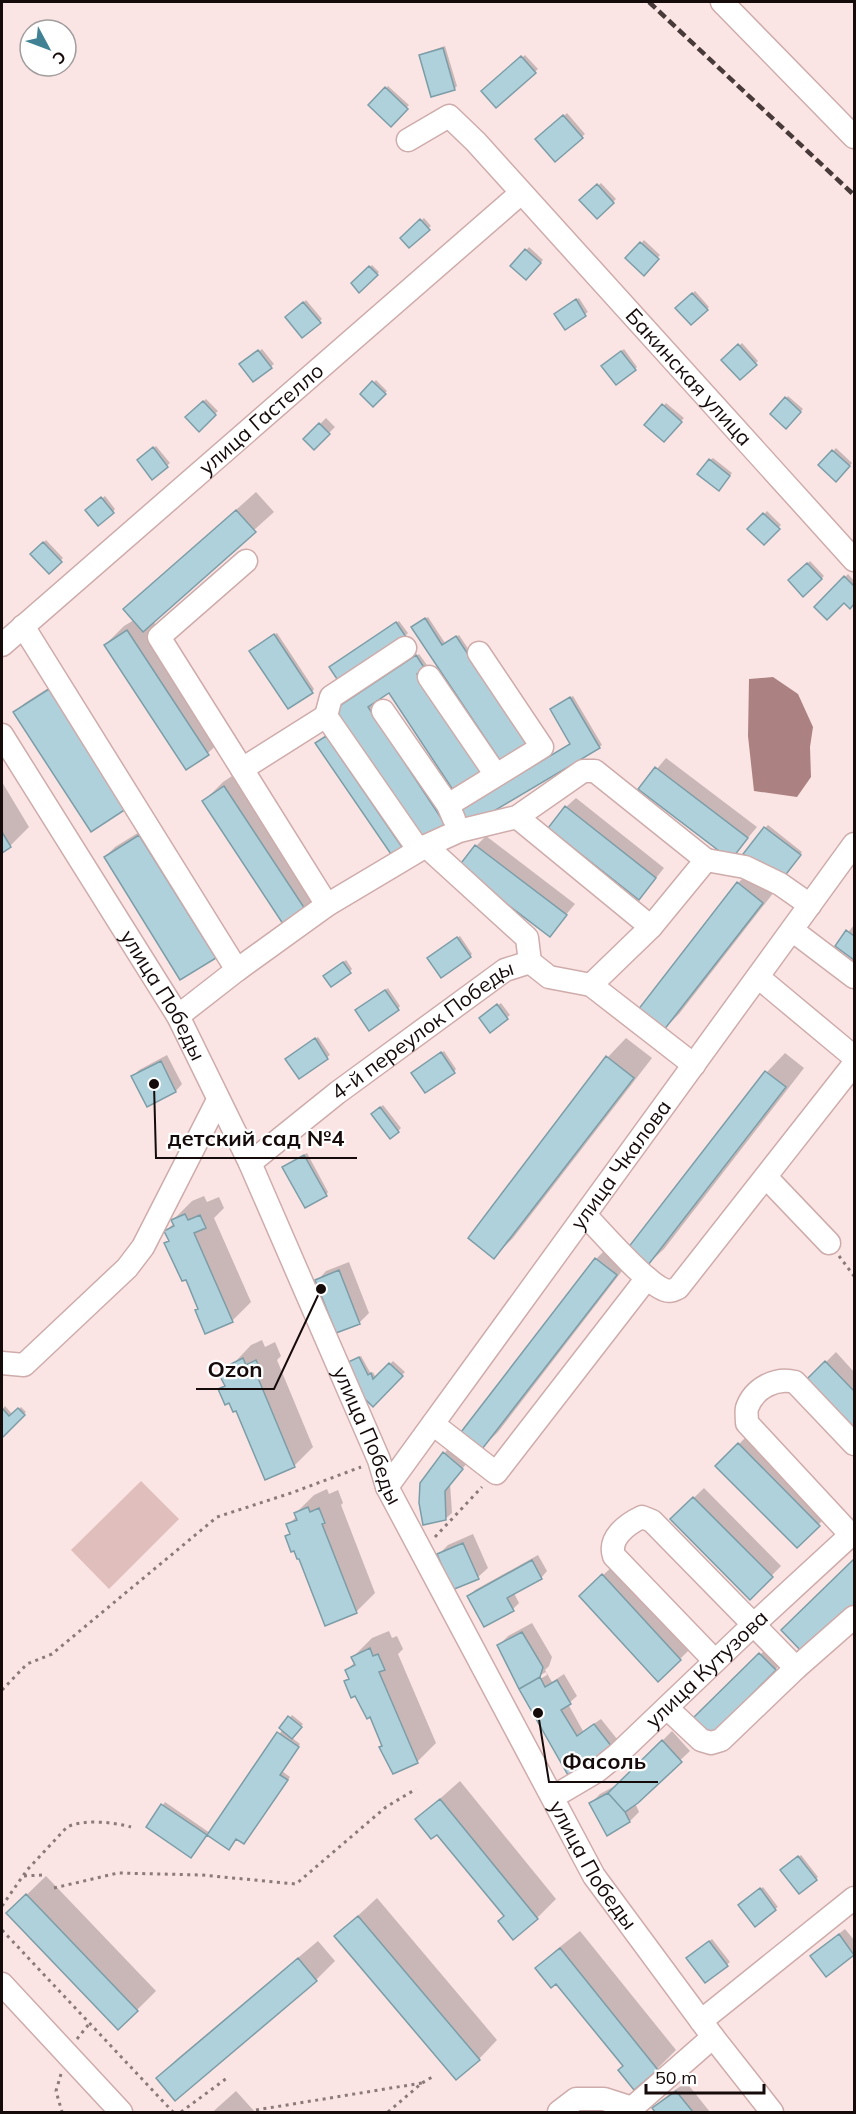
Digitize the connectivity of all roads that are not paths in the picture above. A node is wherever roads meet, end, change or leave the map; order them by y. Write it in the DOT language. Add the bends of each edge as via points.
graph roads {
  1 [pos="722,2"];
  2 [pos="855,137"];
  3 [pos="408,140"];
  4 [pos="521,193"];
  5 [pos="855,560"];
  6 [pos="246,561"];
  7 [pos="23,626"];
  8 [pos="2,645"];
  9 [pos="405,648"];
  10 [pos="479,653"];
  11 [pos="429,677"];
  12 [pos="383,711"];
  13 [pos="327,716"];
  14 [pos="2,735"];
  15 [pos="242,769"];
  16 [pos="496,776"];
  17 [pos="448,805"];
  18 [pos="517,817"];
  19 [pos="459,831"];
  20 [pos="855,844"];
  21 [pos="422,847"];
  22 [pos="706,860"];
  23 [pos="327,905"];
  24 [pos="810,905"];
  25 [pos="651,927"];
  26 [pos="792,930"];
  27 [pos="530,962"];
  28 [pos="237,970"];
  29 [pos="758,977"];
  30 [pos="855,977"];
  31 [pos="591,985"];
  32 [pos="178,1016"];
  33 [pos="855,1057"];
  34 [pos="855,1064"];
  35 [pos="694,1065"];
  36 [pos="218,1100"];
  37 [pos="250,1163"];
  38 [pos="766,1177"];
  39 [pos="585,1215"];
  40 [pos="829,1243"];
  41 [pos="647,1278"];
  42 [pos="2,1362"];
  43 [pos="433,1424"];
  44 [pos="855,1444"];
  45 [pos="387,1487"];
  46 [pos="853,1534"];
  47 [pos="855,1617"];
  48 [pos="753,1625"];
  49 [pos="715,1661"];
  50 [pos="796,1668"];
  51 [pos="667,1708"];
  52 [pos="553,1797"];
  53 [pos="855,1898"];
  54 [pos="2,1984"];
  55 [pos="707,2029"];
  56 [pos="121,2112"];
  57 [pos="559,2112"];
  58 [pos="771,2112"];
  1 -- 2 [label="street"];
  3 -- 4 [label="street, Бакинская улица" via="449,116"];
  4 -- 5 [label="street, Бакинская улица"];
  4 -- 7 [label="street, улица Гастелло"];
  6 -- 15 [label="street" via="159,637"];
  7 -- 8 [label="street, улица Гастелло"];
  7 -- 28 [label="street"];
  9 -- 13 [label="street" via="332,697"];
  10 -- 16 [label="street" via="542,747"];
  11 -- 16 [label="street"];
  12 -- 17 [label="street"];
  13 -- 15 [label="street"];
  13 -- 21 [label="street"];
  14 -- 32 [label="street, улица Победы"];
  15 -- 23 [label="street"];
  16 -- 17 [label="street"];
  17 -- 19 [label="street"];
  18 -- 19 [label="street"];
  18 -- 22 [label="street" via="583,771 595,771"];
  18 -- 25 [label="street"];
  19 -- 21 [label="street"];
  20 -- 24 [label="street, улица Чкалова"];
  21 -- 23 [label="street"];
  21 -- 27 [label="street" via="527,938"];
  22 -- 24 [label="street" via="746,867"];
  22 -- 25 [label="street"];
  23 -- 28 [label="street"];
  24 -- 26 [label="street, улица Чкалова"];
  25 -- 31 [label="street"];
  26 -- 29 [label="street, улица Чкалова"];
  26 -- 30 [label="street"];
  27 -- 31 [label="street, 4-й переулок Победы" via="549,977"];
  27 -- 37 [label="street, 4-й переулок Победы" via="505,970 337,1093"];
  28 -- 32 [label="street"];
  29 -- 33 [label="street"];
  29 -- 35 [label="street, улица Чкалова"];
  31 -- 35 [label="street, 4-й переулок Победы"];
  32 -- 36 [label="street, улица Победы"];
  34 -- 38 [label="street"];
  35 -- 39 [label="street, улица Чкалова"];
  36 -- 37 [label="street, улица Победы"];
  36 -- 42 [label="street" via="143,1247 127,1268 24,1365"];
  37 -- 45 [label="street, улица Победы" via="379,1460"];
  38 -- 40 [label="street"];
  38 -- 41 [label="street" via="678,1288 663,1290"];
  39 -- 41 [label="street"];
  39 -- 43 [label="street, улица Чкалова"];
  41 -- 43 [label="street" via="496,1473"];
  43 -- 45 [label="street, улица Чкалова"];
  44 -- 46 [label="street" via="795,1382 784,1379 770,1383 747,1408 747,1423"];
  45 -- 52 [label="street, улица Победы"];
  46 -- 48 [label="street, улица Кутузова"];
  47 -- 50 [label="street"];
  48 -- 49 [label="street, улица Кутузова"];
  48 -- 49 [label="street" via="652,1521 642,1517 631,1522 614,1539 615,1556"];
  48 -- 50 [label="street"];
  49 -- 51 [label="street, улица Кутузова"];
  50 -- 51 [label="street" via="722,1740 701,1740"];
  51 -- 52 [label="street, улица Кутузова" via="597,1771"];
  52 -- 55 [label="street, улица Победы" via="594,1876"];
  53 -- 55 [label="street"];
  54 -- 56 [label="street"];
  55 -- 57 [label="street" via="632,2108 604,2099 576,2099"];
  55 -- 58 [label="street, улица Победы"];
}
